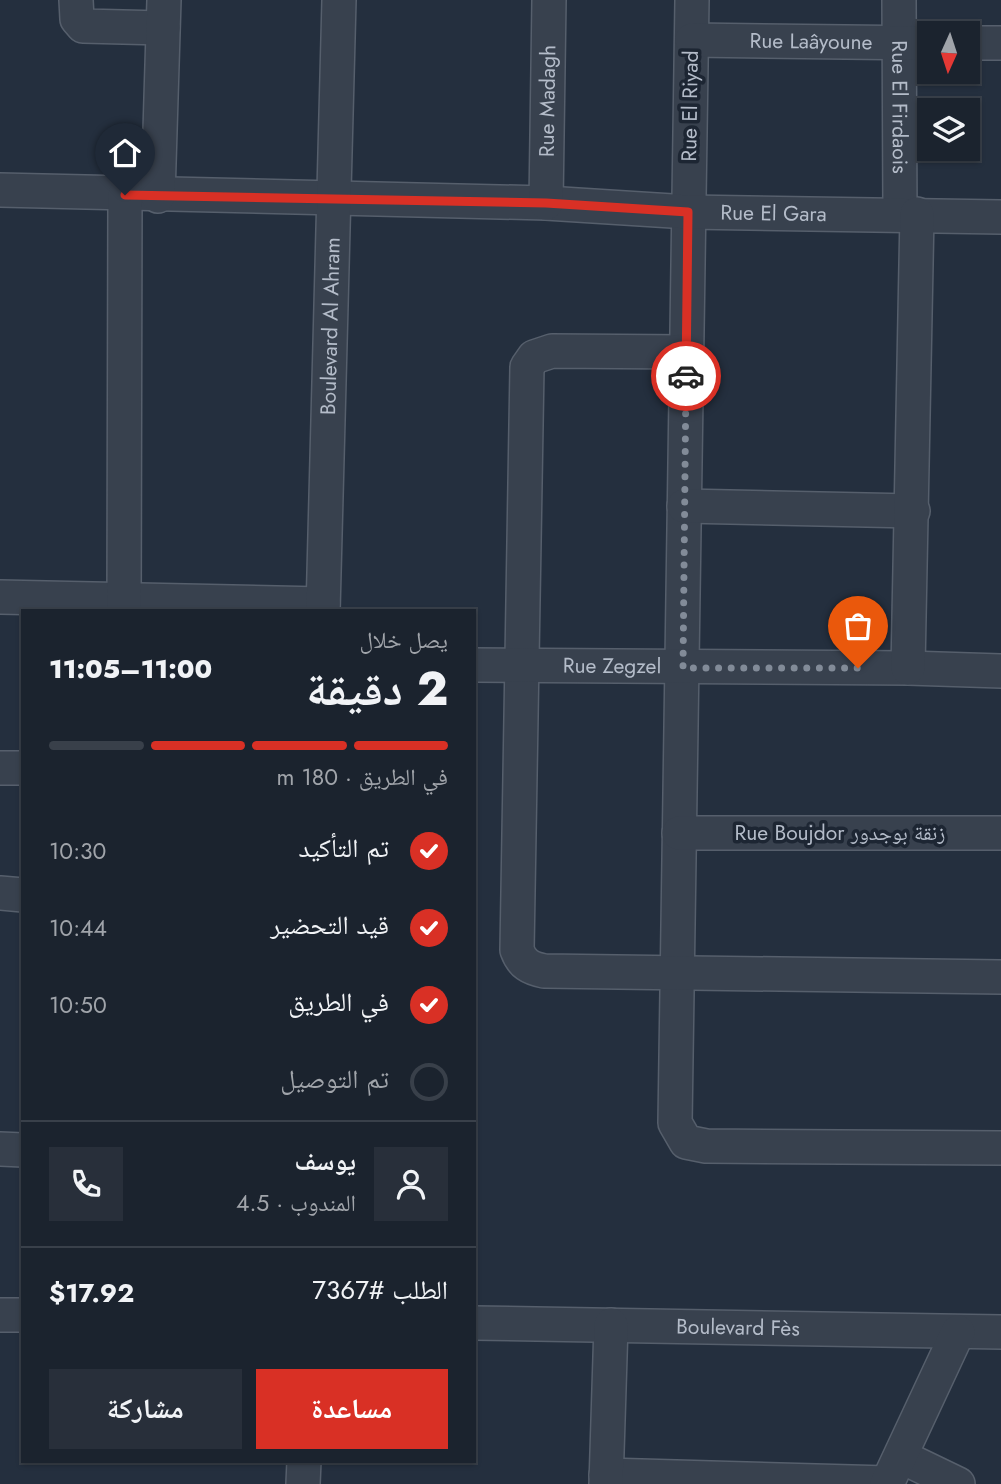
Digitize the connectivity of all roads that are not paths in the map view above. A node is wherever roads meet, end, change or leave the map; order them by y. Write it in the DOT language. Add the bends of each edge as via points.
graph roads {
  1 [pos="76,0"];
  2 [pos="339,0"];
  3 [pos="548,0"];
  4 [pos="692,0"];
  5 [pos="899,0"];
  6 [pos="163,14"];
  7 [pos="692,40"];
  8 [pos="914,43"];
  9 [pos="980,43"];
  10 [pos="1001,43"];
  11 [pos="0,191"];
  12 [pos="125,195"];
  13 [pos="158,196"];
  14 [pos="331,200"];
  15 [pos="546,203"];
  16 [pos="688,212"];
  17 [pos="908,214"];
  18 [pos="1001,217"];
  19 [pos="687,352"];
  20 [pos="684,506"];
  21 [pos="913,511"];
  22 [pos="0,597"];
  23 [pos="124,606"];
  24 [pos="323,607"];
  25 [pos="476,665"];
  26 [pos="523,666"];
  27 [pos="683,668"];
  28 [pos="908,668"];
  29 [pos="1001,671"];
  30 [pos="0,768"];
  31 [pos="21,768"];
  32 [pos="679,833"];
  33 [pos="1001,833"];
  34 [pos="0,893"];
  35 [pos="21,895"];
  36 [pos="679,970"];
  37 [pos="1001,976"];
  38 [pos="1001,1148"];
  39 [pos="0,1149"];
  40 [pos="21,1150"];
  41 [pos="0,1315"];
  42 [pos="21,1315"];
  43 [pos="476,1323"];
  44 [pos="611,1325"];
  45 [pos="958,1332"];
  46 [pos="1001,1332"];
  47 [pos="304,1463"];
  48 [pos="893,1474"];
  49 [pos="606,1480"];
  50 [pos="734,1481"];
  51 [pos="303,1484"];
  52 [pos="958,1484"];
  1 -- 6 [label="street" via="77,19 83,26"];
  2 -- 14 [label="street, Boulevard Al Ahram"];
  3 -- 15 [label="street, Rue Madagh"];
  4 -- 7 [label="street, Rue El Riyad"];
  5 -- 8 [label="street, Rue El Firdaois"];
  6 -- 13 [label="street"];
  7 -- 8 [label="street, Rue Laâyoune"];
  7 -- 16 [label="street, Rue El Riyad"];
  8 -- 17 [label="street, Rue El Firdaois"];
  9 -- 10 [label="street"];
  11 -- 12 [label="street, Rue El Gara"];
  12 -- 13 [label="street, Rue El Gara"];
  12 -- 23 [label="street"];
  13 -- 14 [label="street, Rue El Gara"];
  14 -- 15 [label="street, Rue El Gara"];
  14 -- 24 [label="street, Boulevard Al Ahram"];
  15 -- 16 [label="street, Rue El Gara"];
  16 -- 17 [label="street, Rue El Gara"];
  16 -- 19 [label="street, Rue El Riyad"];
  17 -- 18 [label="street, Rue El Gara"];
  17 -- 21 [label="street, Rue El Firdaois"];
  19 -- 20 [label="street, Rue El Riyad"];
  19 -- 26 [label="street" via="552,351 534,357 527,367"];
  20 -- 21 [label="street"];
  20 -- 27 [label="street, Rue El Riyad"];
  21 -- 28 [label="street, Rue El Firdaois"];
  22 -- 23 [label="street"];
  23 -- 24 [label="street"];
  25 -- 26 [label="street, Rue Zegzel"];
  26 -- 27 [label="street, Rue Zegzel"];
  26 -- 36 [label="street" via="516,950 520,959 530,968 544,971"];
  27 -- 28 [label="street, Rue Zegzel"];
  27 -- 32 [label="street, Rue El Riyad"];
  28 -- 29 [label="street, Rue Zegzel"];
  30 -- 31 [label="street"];
  32 -- 33 [label="street, Rue Boujdor زنقة بوجدور"];
  32 -- 36 [label="street, Rue El Riyad"];
  34 -- 35 [label="street"];
  36 -- 37 [label="street"];
  36 -- 38 [label="street, Rue El Riyad" via="675,1123 686,1142 706,1146"];
  39 -- 40 [label="street"];
  41 -- 42 [label="street"];
  43 -- 44 [label="street, Boulevard Fès"];
  44 -- 45 [label="street, Boulevard Fès"];
  44 -- 49 [label="street"];
  45 -- 46 [label="street, Boulevard Fès"];
  45 -- 48 [label="street"];
  47 -- 51 [label="street"];
  48 -- 50 [label="street"];
  48 -- 52 [label="street"];
  49 -- 50 [label="street"];
}
